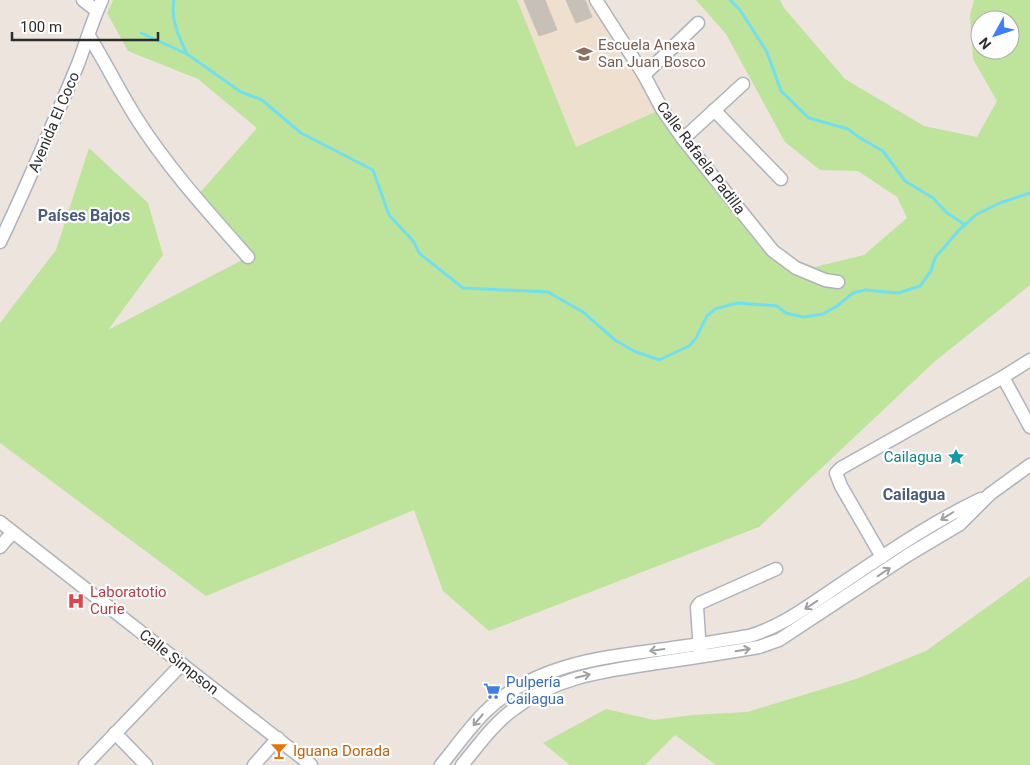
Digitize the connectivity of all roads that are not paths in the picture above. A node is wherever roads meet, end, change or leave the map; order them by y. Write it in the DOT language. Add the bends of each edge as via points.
graph roads {
  1 [pos="83,0"];
  2 [pos="596,0"];
  3 [pos="99,6"];
  4 [pos="698,23"];
  5 [pos="89,36"];
  6 [pos="644,75"];
  7 [pos="743,84"];
  8 [pos="714,110"];
  9 [pos="683,139"];
  10 [pos="781,179"];
  11 [pos="0,242"];
  12 [pos="248,257"];
  13 [pos="838,282"];
  14 [pos="1030,360"];
  15 [pos="1003,377"];
  16 [pos="1030,427"];
  17 [pos="1030,465"];
  18 [pos="0,522"];
  19 [pos="12,534"];
  20 [pos="0,547"];
  21 [pos="905,550"];
  22 [pos="882,557"];
  23 [pos="776,569"];
  24 [pos="699,650"];
  25 [pos="182,664"];
  26 [pos="115,733"];
  27 [pos="278,738"];
  28 [pos="458,745"];
  29 [pos="470,755"];
  30 [pos="85,765"];
  31 [pos="146,765"];
  32 [pos="254,765"];
  33 [pos="311,765"];
  34 [pos="441,765"];
  35 [pos="462,765"];
  1 -- 3 [label="street"];
  2 -- 6 [label="street, Calle Rafaela Padilla"];
  3 -- 5 [label="street, Avenida El Coco"];
  4 -- 6 [label="street"];
  5 -- 11 [label="street, Avenida El Coco" via="29,182"];
  5 -- 12 [label="street" via="136,117 165,158"];
  6 -- 9 [label="street, Calle Rafaela Padilla"];
  7 -- 8 [label="street"];
  8 -- 9 [label="street"];
  8 -- 10 [label="street"];
  9 -- 13 [label="street, Calle Rafaela Padilla" via="773,251 796,268"];
  14 -- 15 [label="street"];
  15 -- 16 [label="street"];
  15 -- 22 [label="street" via="836,473"];
  17 -- 21 [label="street" via="990,494 953,512"];
  18 -- 19 [label="street, Calle Simpson"];
  19 -- 20 [label="street"];
  19 -- 25 [label="street, Calle Simpson"];
  21 -- 22 [label="street"];
  24 -- 21 [label="street, one-way" via="759,647 779,640"];
  22 -- 24 [label="street, one-way" via="766,631"];
  23 -- 24 [label="street" via="700,602 697,607"];
  24 -- 28 [label="street, one-way" via="588,660 544,674 518,686 485,712"];
  29 -- 24 [label="street, one-way" via="511,711 565,681"];
  25 -- 26 [label="street"];
  25 -- 27 [label="street, Calle Simpson"];
  26 -- 30 [label="street"];
  26 -- 31 [label="street"];
  27 -- 32 [label="street"];
  27 -- 33 [label="street, Calle Simpson"];
  28 -- 29 [label="street"];
  28 -- 34 [label="street"];
  29 -- 35 [label="street"];
}
